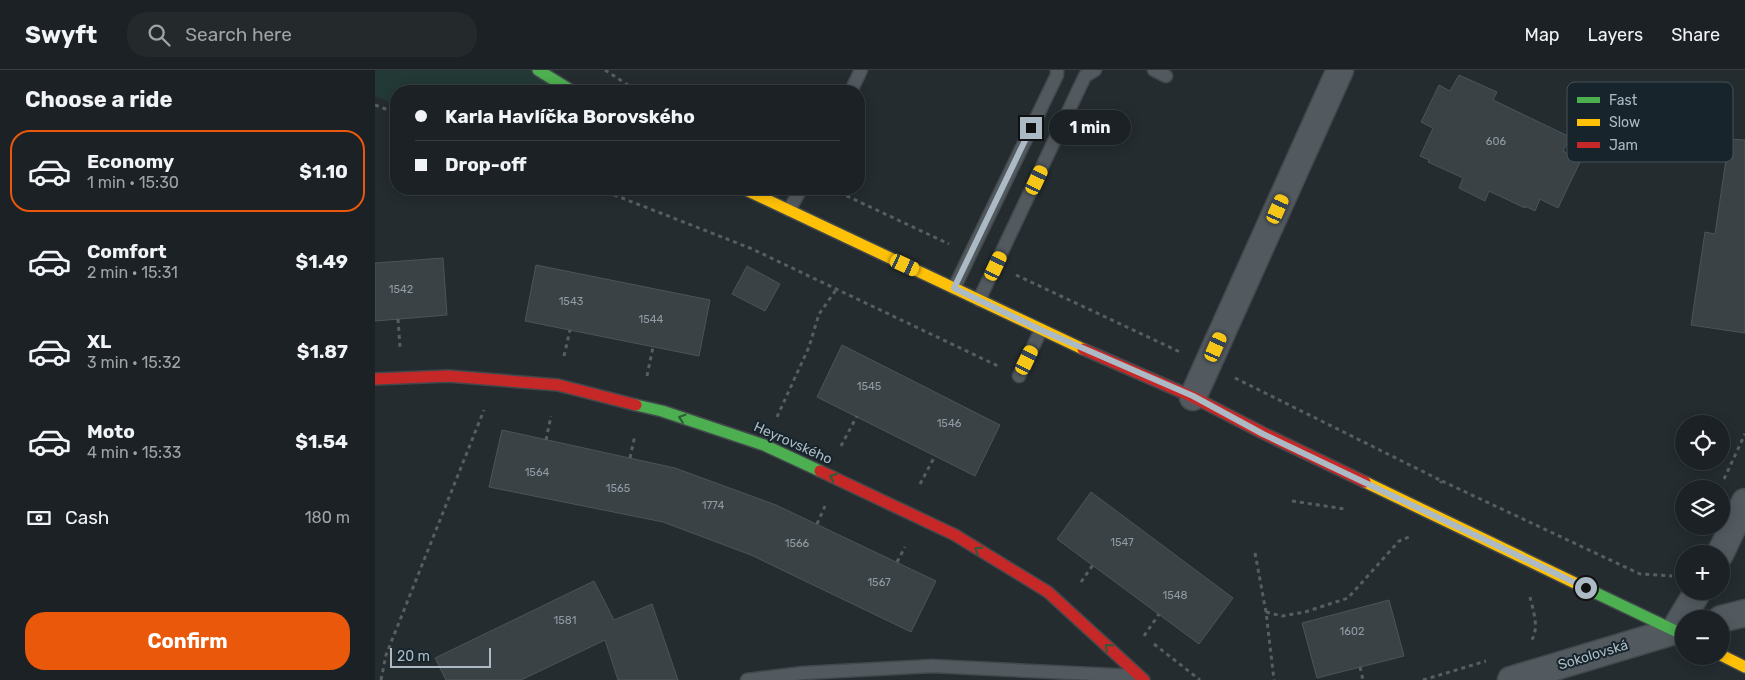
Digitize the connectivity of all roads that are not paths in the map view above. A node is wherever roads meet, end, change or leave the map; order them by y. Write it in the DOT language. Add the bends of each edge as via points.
graph roads {
  1 [pos="537,70"];
  2 [pos="564,70"];
  3 [pos="861,70"];
  4 [pos="1057,70"];
  5 [pos="1095,70"];
  6 [pos="1340,70"];
  7 [pos="554,80"];
  8 [pos="562,85"];
  9 [pos="854,85"];
  10 [pos="757,195"];
  11 [pos="798,195"];
  12 [pos="789,210"];
  13 [pos="954,288"];
  14 [pos="979,300"];
  15 [pos="1041,330"];
  16 [pos="1019,376"];
  17 [pos="375,379"];
  18 [pos="1193,396"];
  19 [pos="1745,502"];
  20 [pos="1724,545"];
  21 [pos="1745,613"];
  22 [pos="1730,617"];
  23 [pos="1675,628"];
  24 [pos="1675,633"];
  25 [pos="1730,660"];
  26 [pos="1745,667"];
  27 [pos="1142,678"];
  28 [pos="747,680"];
  29 [pos="1511,680"];
  1 -- 7 [label="street"];
  2 -- 7 [label="lane"];
  3 -- 9 [label="lane"];
  4 -- 13 [label="lane"];
  5 -- 14 [label="lane" via="1085,76"];
  6 -- 18 [label="street"];
  7 -- 8 [label="street"];
  10 -- 12 [label="street"];
  11 -- 12 [label="lane"];
  12 -- 13 [label="street"];
  13 -- 14 [label="street"];
  14 -- 15 [label="street"];
  15 -- 16 [label="lane"];
  15 -- 18 [label="street"];
  27 -- 17 [label="street, Heyrovského, one-way" via="1048,592 955,535 764,445 662,411 558,385 448,376"];
  18 -- 23 [label="street" via="1263,434"];
  19 -- 20 [label="street"];
  21 -- 22 [label="street"];
  24 -- 29 [label="street, Sokolovská"];
  25 -- 26 [label="street"];
  27 -- 28 [label="lane" via="932,666 803,672"];
}
